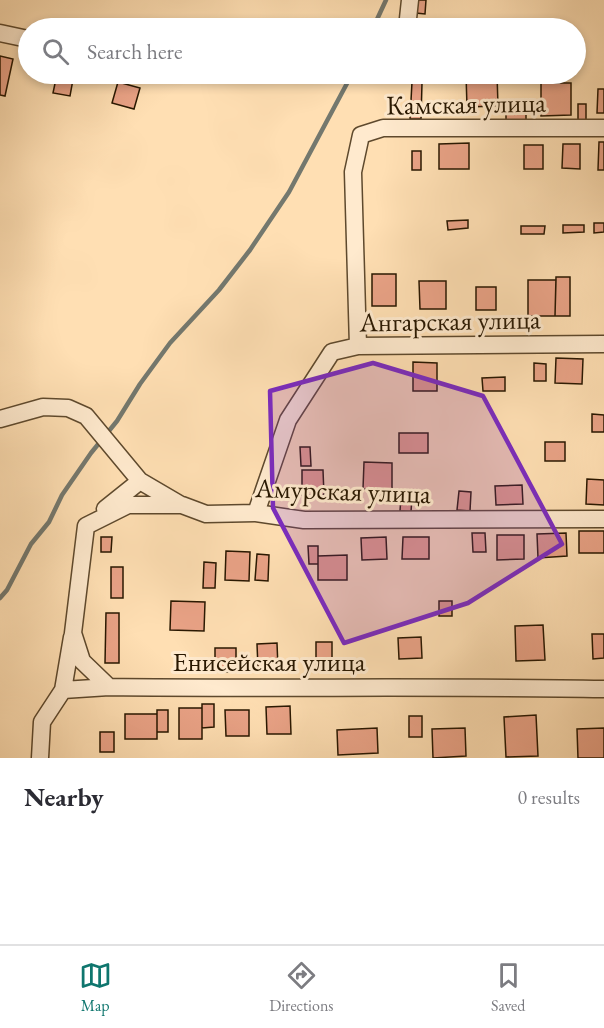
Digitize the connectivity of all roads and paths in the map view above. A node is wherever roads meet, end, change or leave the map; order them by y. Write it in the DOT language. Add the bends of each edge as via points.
graph roads {
  1 [pos="410,0"];
  2 [pos="408,18"];
  3 [pos="0,33"];
  4 [pos="18,37"];
  5 [pos="604,128"];
  6 [pos="604,344"];
  7 [pos="358,346"];
  8 [pos="0,419"];
  9 [pos="140,481"];
  10 [pos="182,505"];
  11 [pos="256,513"];
  12 [pos="604,519"];
  13 [pos="86,526"];
  14 [pos="73,633"];
  15 [pos="109,687"];
  16 [pos="604,689"];
  17 [pos="63,690"];
  18 [pos="40,758"];
  1 -- 2 [label="street"];
  3 -- 4 [label="street"];
  5 -- 7 [label="street, Камская улица" via="383,128 361,135 353,172"];
  6 -- 7 [label="street, Ангарская улица"];
  7 -- 11 [label="street, Ангарская улица" via="332,352 288,420"];
  8 -- 9 [label="street" via="43,407 68,408 86,416"];
  9 -- 10 [label="street"];
  9 -- 13 [label="street"];
  10 -- 11 [label="street, Амурская улица" via="206,514"];
  10 -- 13 [label="street, Амурская улица" via="128,505"];
  11 -- 12 [label="street, Амурская улица" via="304,520"];
  13 -- 14 [label="street"];
  14 -- 15 [label="street" via="82,661"];
  14 -- 17 [label="street"];
  15 -- 16 [label="street, Енисейская улица"];
  15 -- 17 [label="street, Енисейская улица"];
  17 -- 18 [label="street" via="42,722"];
}
